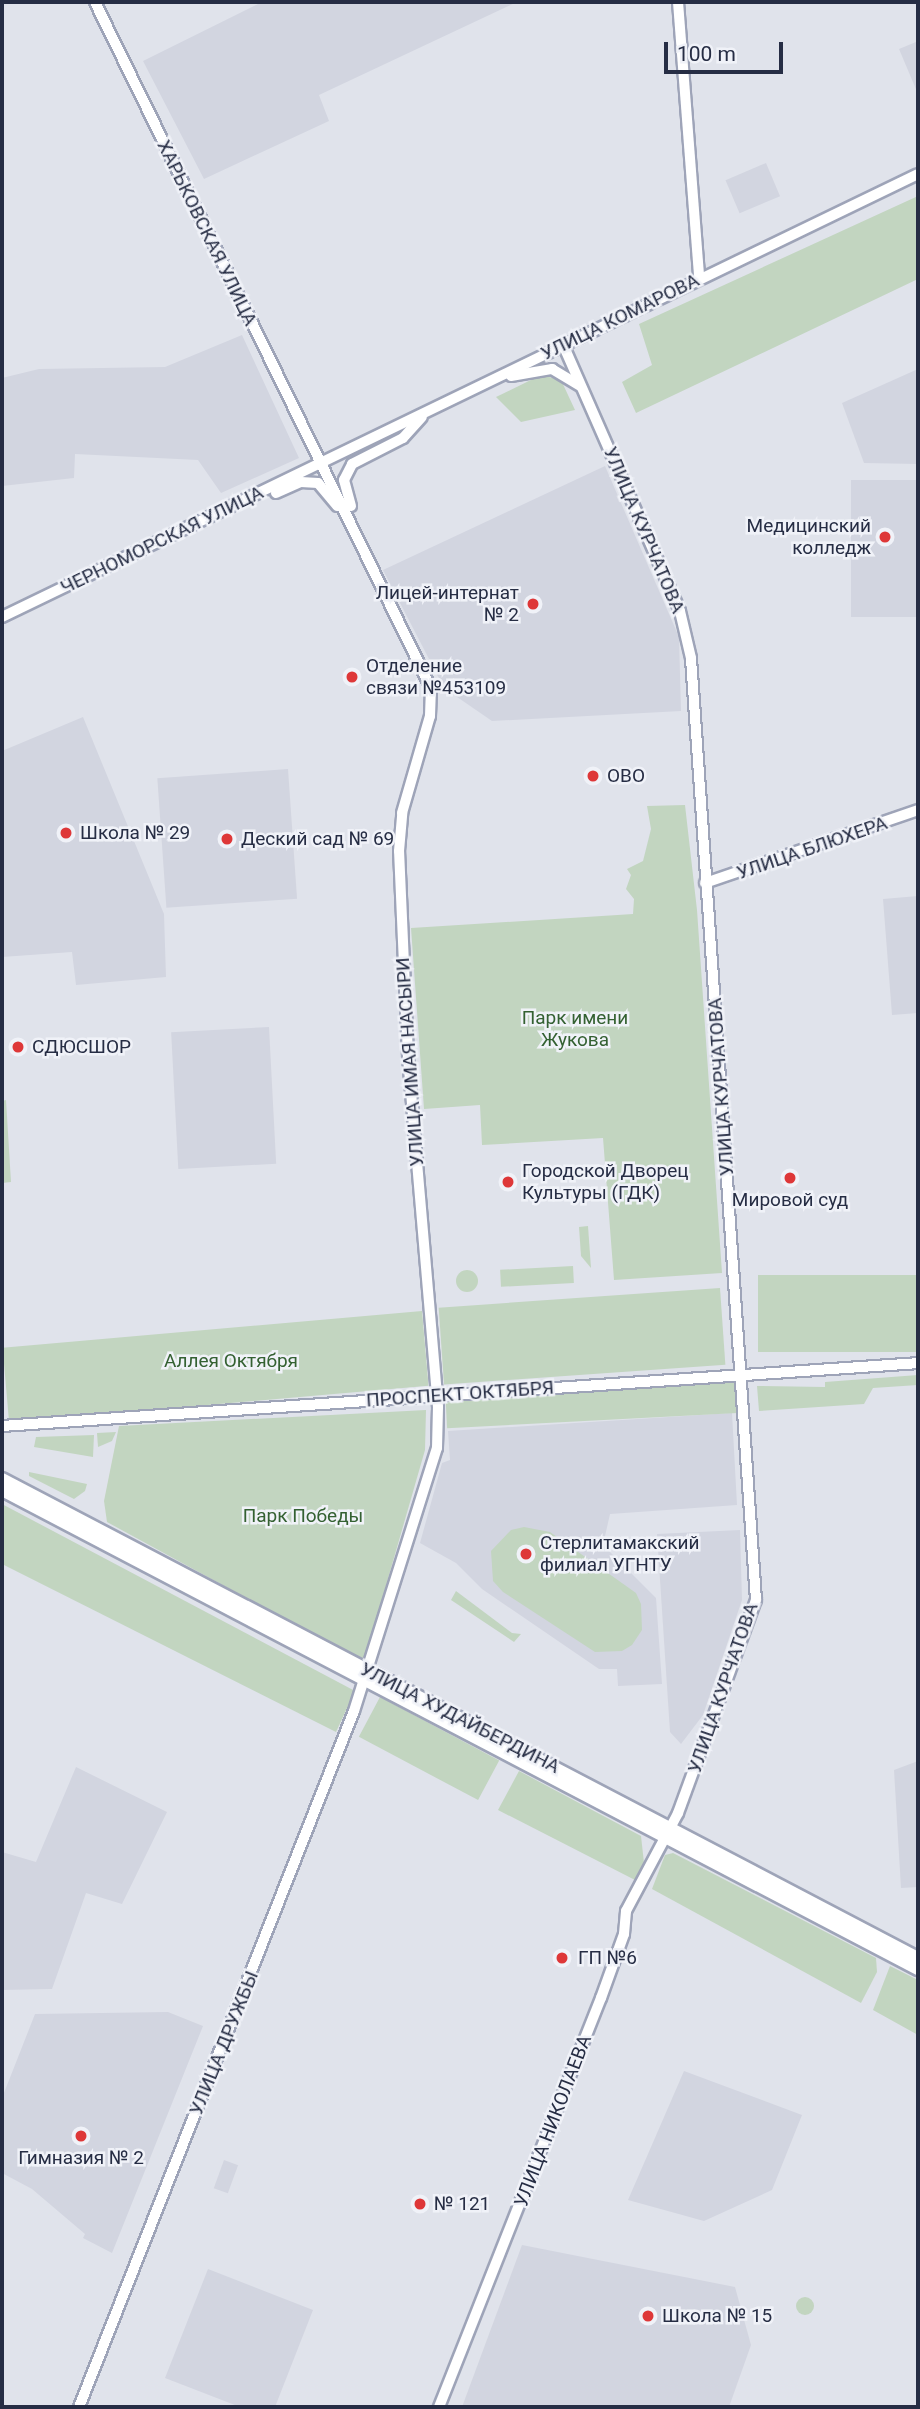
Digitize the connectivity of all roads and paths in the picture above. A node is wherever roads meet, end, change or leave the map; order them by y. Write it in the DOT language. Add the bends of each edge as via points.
graph roads {
  1 [pos="94,2"];
  2 [pos="678,2"];
  3 [pos="918,174"];
  4 [pos="699,277"];
  5 [pos="563,345"];
  6 [pos="494,380"];
  7 [pos="584,390"];
  8 [pos="426,413"];
  9 [pos="322,462"];
  10 [pos="240,503"];
  11 [pos="368,554"];
  12 [pos="2,617"];
  13 [pos="918,810"];
  14 [pos="705,883"];
  15 [pos="918,1363"];
  16 [pos="743,1376"];
  17 [pos="438,1394"];
  18 [pos="2,1426"];
  19 [pos="19,1426"];
  20 [pos="2,1435"];
  21 [pos="2,1479"];
  22 [pos="2,1490"];
  23 [pos="367,1674"];
  24 [pos="669,1833"];
  25 [pos="918,1958"];
  26 [pos="918,1969"];
  27 [pos="79,2407"];
  28 [pos="439,2407"];
  1 -- 9 [label="main road, ХАРЬКОВСКАЯ УЛИЦА" via="293,413"];
  2 -- 4 [label="main road"];
  3 -- 4 [label="main road, УЛИЦА КОМАРОВА"];
  4 -- 5 [label="main road, УЛИЦА КОМАРОВА"];
  5 -- 6 [label="main road, УЛИЦА КОМАРОВА"];
  5 -- 7 [label="main road, УЛИЦА КУРЧАТОВА"];
  6 -- 7 [label="main road" via="552,369"];
  6 -- 8 [label="main road, УЛИЦА КОМАРОВА"];
  7 -- 14 [label="main road, УЛИЦА КУРЧАТОВА" via="687,634"];
  8 -- 9 [label="main road, УЛИЦА КОМАРОВА"];
  8 -- 11 [label="main road" via="403,438 355,461 348,469 345,487"];
  9 -- 10 [label="main road, ЧЕРНОМОРСКАЯ УЛИЦА"];
  9 -- 11 [label="main road, УЛИЦА ИМАЯ НАСЫРИ"];
  10 -- 11 [label="main road" via="301,482 318,483 331,495 355,542"];
  10 -- 12 [label="main road, ЧЕРНОМОРСКАЯ УЛИЦА"];
  11 -- 17 [label="main road, УЛИЦА ИМАЯ НАСЫРИ" via="432,694 402,813 399,851 408,1056"];
  13 -- 14 [label="main road, УЛИЦА БЛЮХЕРА"];
  14 -- 16 [label="main road, УЛИЦА КУРЧАТОВА"];
  15 -- 16 [label="main road, ПРОСПЕКТ ОКТЯБРЯ"];
  16 -- 17 [label="main road, ПРОСПЕКТ ОКТЯБРЯ"];
  16 -- 24 [label="main road, УЛИЦА КУРЧАТОВА" via="756,1600"];
  17 -- 19 [label="main road, ПРОСПЕКТ ОКТЯБРЯ"];
  17 -- 23 [label="main road, УЛИЦА ИМАЯ НАСЫРИ" via="437,1448"];
  18 -- 19 [label="main road, ПРОСПЕКТ ОКТЯБРЯ"];
  19 -- 20 [label="main road"];
  21 -- 23 [label="main road, УЛИЦА ХУДАЙБЕРДИНА"];
  22 -- 23 [label="main road, УЛИЦА ХУДАЙБЕРДИНА"];
  23 -- 24 [label="main road, УЛИЦА ХУДАЙБЕРДИНА"];
  23 -- 27 [label="main road, УЛИЦА ДРУЖБЫ"];
  24 -- 25 [label="main road, УЛИЦА ХУДАЙБЕРДИНА"];
  24 -- 26 [label="main road, УЛИЦА ХУДАЙБЕРДИНА"];
  24 -- 28 [label="main road, УЛИЦА НИКОЛАЕВА" via="626,1911 624,1934 587,2037"];
}
